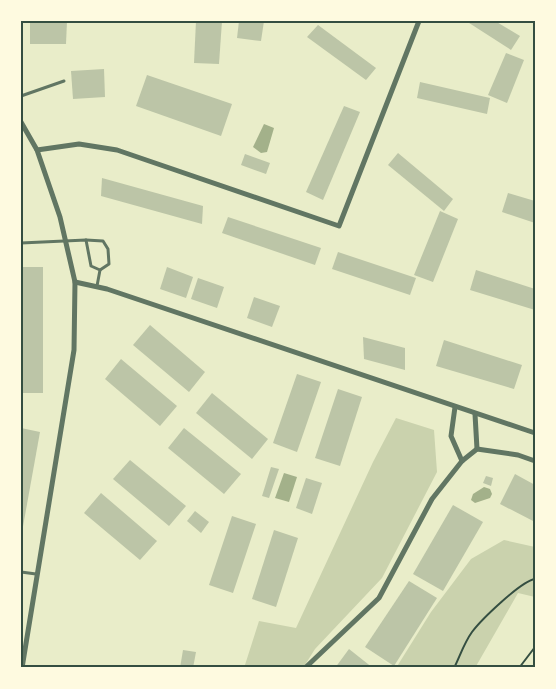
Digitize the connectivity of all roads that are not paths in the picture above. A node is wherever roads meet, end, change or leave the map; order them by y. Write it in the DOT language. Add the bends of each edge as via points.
graph roads {
  1 [pos="419,21"];
  2 [pos="64,81"];
  3 [pos="21,96"];
  4 [pos="21,122"];
  5 [pos="37,150"];
  6 [pos="65,240"];
  7 [pos="86,240"];
  8 [pos="21,243"];
  9 [pos="100,270"];
  10 [pos="76,282"];
  11 [pos="97,287"];
  12 [pos="455,407"];
  13 [pos="475,414"];
  14 [pos="535,433"];
  15 [pos="477,449"];
  16 [pos="462,461"];
  17 [pos="535,461"];
  18 [pos="21,572"];
  19 [pos="36,574"];
  20 [pos="22,668"];
  21 [pos="305,668"];
  1 -- 5 [label="street" via="339,226 117,150 78,144"];
  2 -- 3 [label="lane"];
  4 -- 5 [label="street"];
  5 -- 6 [label="street"];
  6 -- 7 [label="lane"];
  6 -- 8 [label="lane"];
  6 -- 10 [label="street"];
  7 -- 9 [label="lane" via="91,266"];
  7 -- 9 [label="lane" via="103,241 108,250 109,264"];
  9 -- 11 [label="lane"];
  10 -- 11 [label="street"];
  10 -- 19 [label="street" via="74,350"];
  11 -- 12 [label="street"];
  12 -- 13 [label="street"];
  12 -- 16 [label="street" via="451,436"];
  13 -- 14 [label="street"];
  13 -- 15 [label="street"];
  15 -- 16 [label="street"];
  15 -- 17 [label="street"];
  16 -- 21 [label="street" via="432,499 379,598"];
  18 -- 19 [label="lane"];
  19 -- 20 [label="street"];
}
